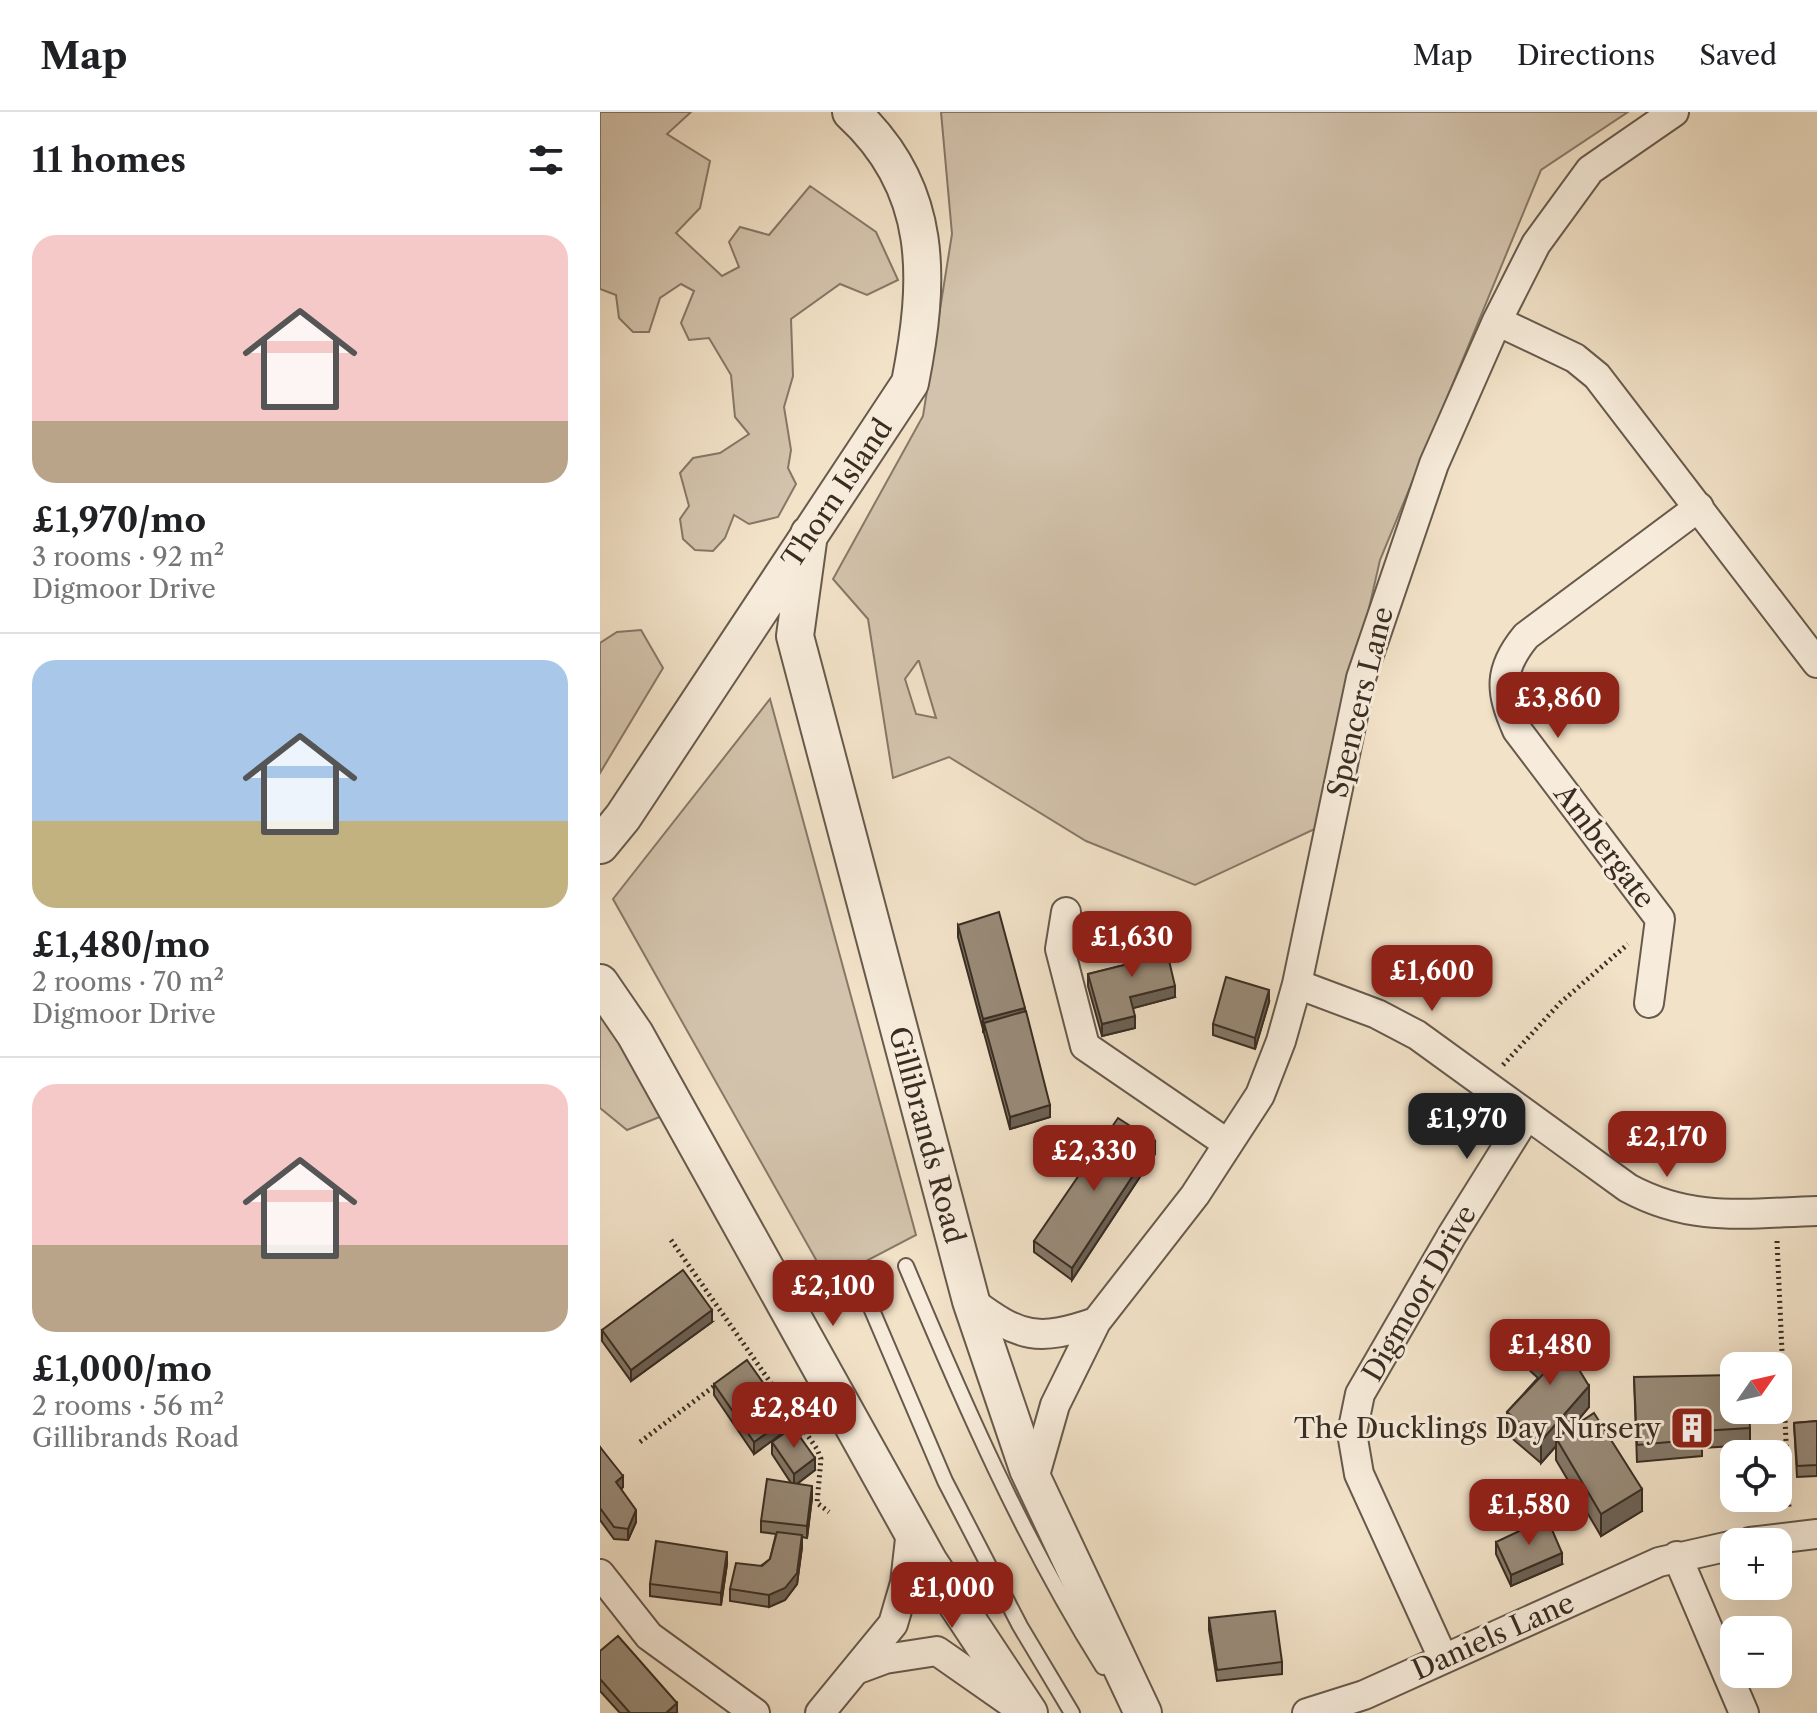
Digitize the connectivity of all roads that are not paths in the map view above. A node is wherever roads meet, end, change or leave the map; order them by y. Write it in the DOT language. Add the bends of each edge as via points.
graph roads {
  1 [pos="851,112"];
  2 [pos="885,112"];
  3 [pos="1674,112"];
  4 [pos="903,181"];
  5 [pos="1497,321"];
  6 [pos="1699,507"];
  7 [pos="809,534"];
  8 [pos="1817,663"];
  9 [pos="600,845"];
  10 [pos="1066,912"];
  11 [pos="600,983"];
  12 [pos="1297,984"];
  13 [pos="1649,1003"];
  14 [pos="1527,1115"];
  15 [pos="1228,1144"];
  16 [pos="1817,1211"];
  17 [pos="906,1266"];
  18 [pos="857,1275"];
  19 [pos="971,1301"];
  20 [pos="1096,1322"];
  21 [pos="1033,1482"];
  22 [pos="911,1530"];
  23 [pos="1720,1548"];
  24 [pos="1677,1556"];
  25 [pos="600,1574"];
  26 [pos="1443,1658"];
  27 [pos="857,1670"];
  28 [pos="755,1713"];
  29 [pos="820,1713"];
  30 [pos="1027,1713"];
  31 [pos="1072,1713"];
  32 [pos="1140,1713"];
  33 [pos="1307,1713"];
  34 [pos="1744,1713"];
  1 -- 4 [label="street, Thorn Island" via="869,129"];
  2 -- 4 [label="street"];
  3 -- 5 [label="street, Spencers Lane" via="1590,170 1536,244"];
  4 -- 7 [label="street, Thorn Island" via="924,252 923,319 910,383"];
  5 -- 6 [label="street" via="1575,358 1597,376"];
  5 -- 12 [label="street, Spencers Lane" via="1434,464 1361,678"];
  6 -- 8 [label="street"];
  6 -- 13 [label="street, Ambergate" via="1526,636 1510,655 1503,680 1517,730 1660,919"];
  7 -- 9 [label="street, Thorn Island"];
  7 -- 19 [label="street, Gillibrands Road" via="795,636"];
  10 -- 15 [label="street" via="1060,949 1085,1046"];
  11 -- 22 [label="street" via="635,1034"];
  12 -- 14 [label="street" via="1417,1035"];
  12 -- 15 [label="street, Spencers Lane" via="1260,1095"];
  14 -- 16 [label="street" via="1656,1203 1701,1214"];
  14 -- 26 [label="street, Digmoor Drive" via="1360,1394 1352,1433 1359,1474"];
  15 -- 20 [label="street, Spencers Lane"];
  17 -- 32 [label="lane, Gillibrands Road" via="989,1459 1056,1589 1102,1665"];
  18 -- 31 [label="lane" via="945,1481"];
  19 -- 20 [label="street" via="1005,1326 1030,1336 1061,1334"];
  19 -- 21 [label="street, Gillibrands Road"];
  20 -- 21 [label="street, Spencers Lane" via="1055,1405"];
  21 -- 32 [label="street, Gillibrands Road"];
  22 -- 27 [label="street" via="905,1583 893,1624"];
  22 -- 30 [label="street"];
  23 -- 24 [label="street, Daniels Lane"];
  24 -- 26 [label="street, Daniels Lane"];
  24 -- 34 [label="street"];
  25 -- 28 [label="street" via="649,1636"];
  26 -- 33 [label="street, Daniels Lane" via="1364,1695"];
  27 -- 29 [label="street"];
  27 -- 30 [label="street" via="885,1659 937,1651"];
}
